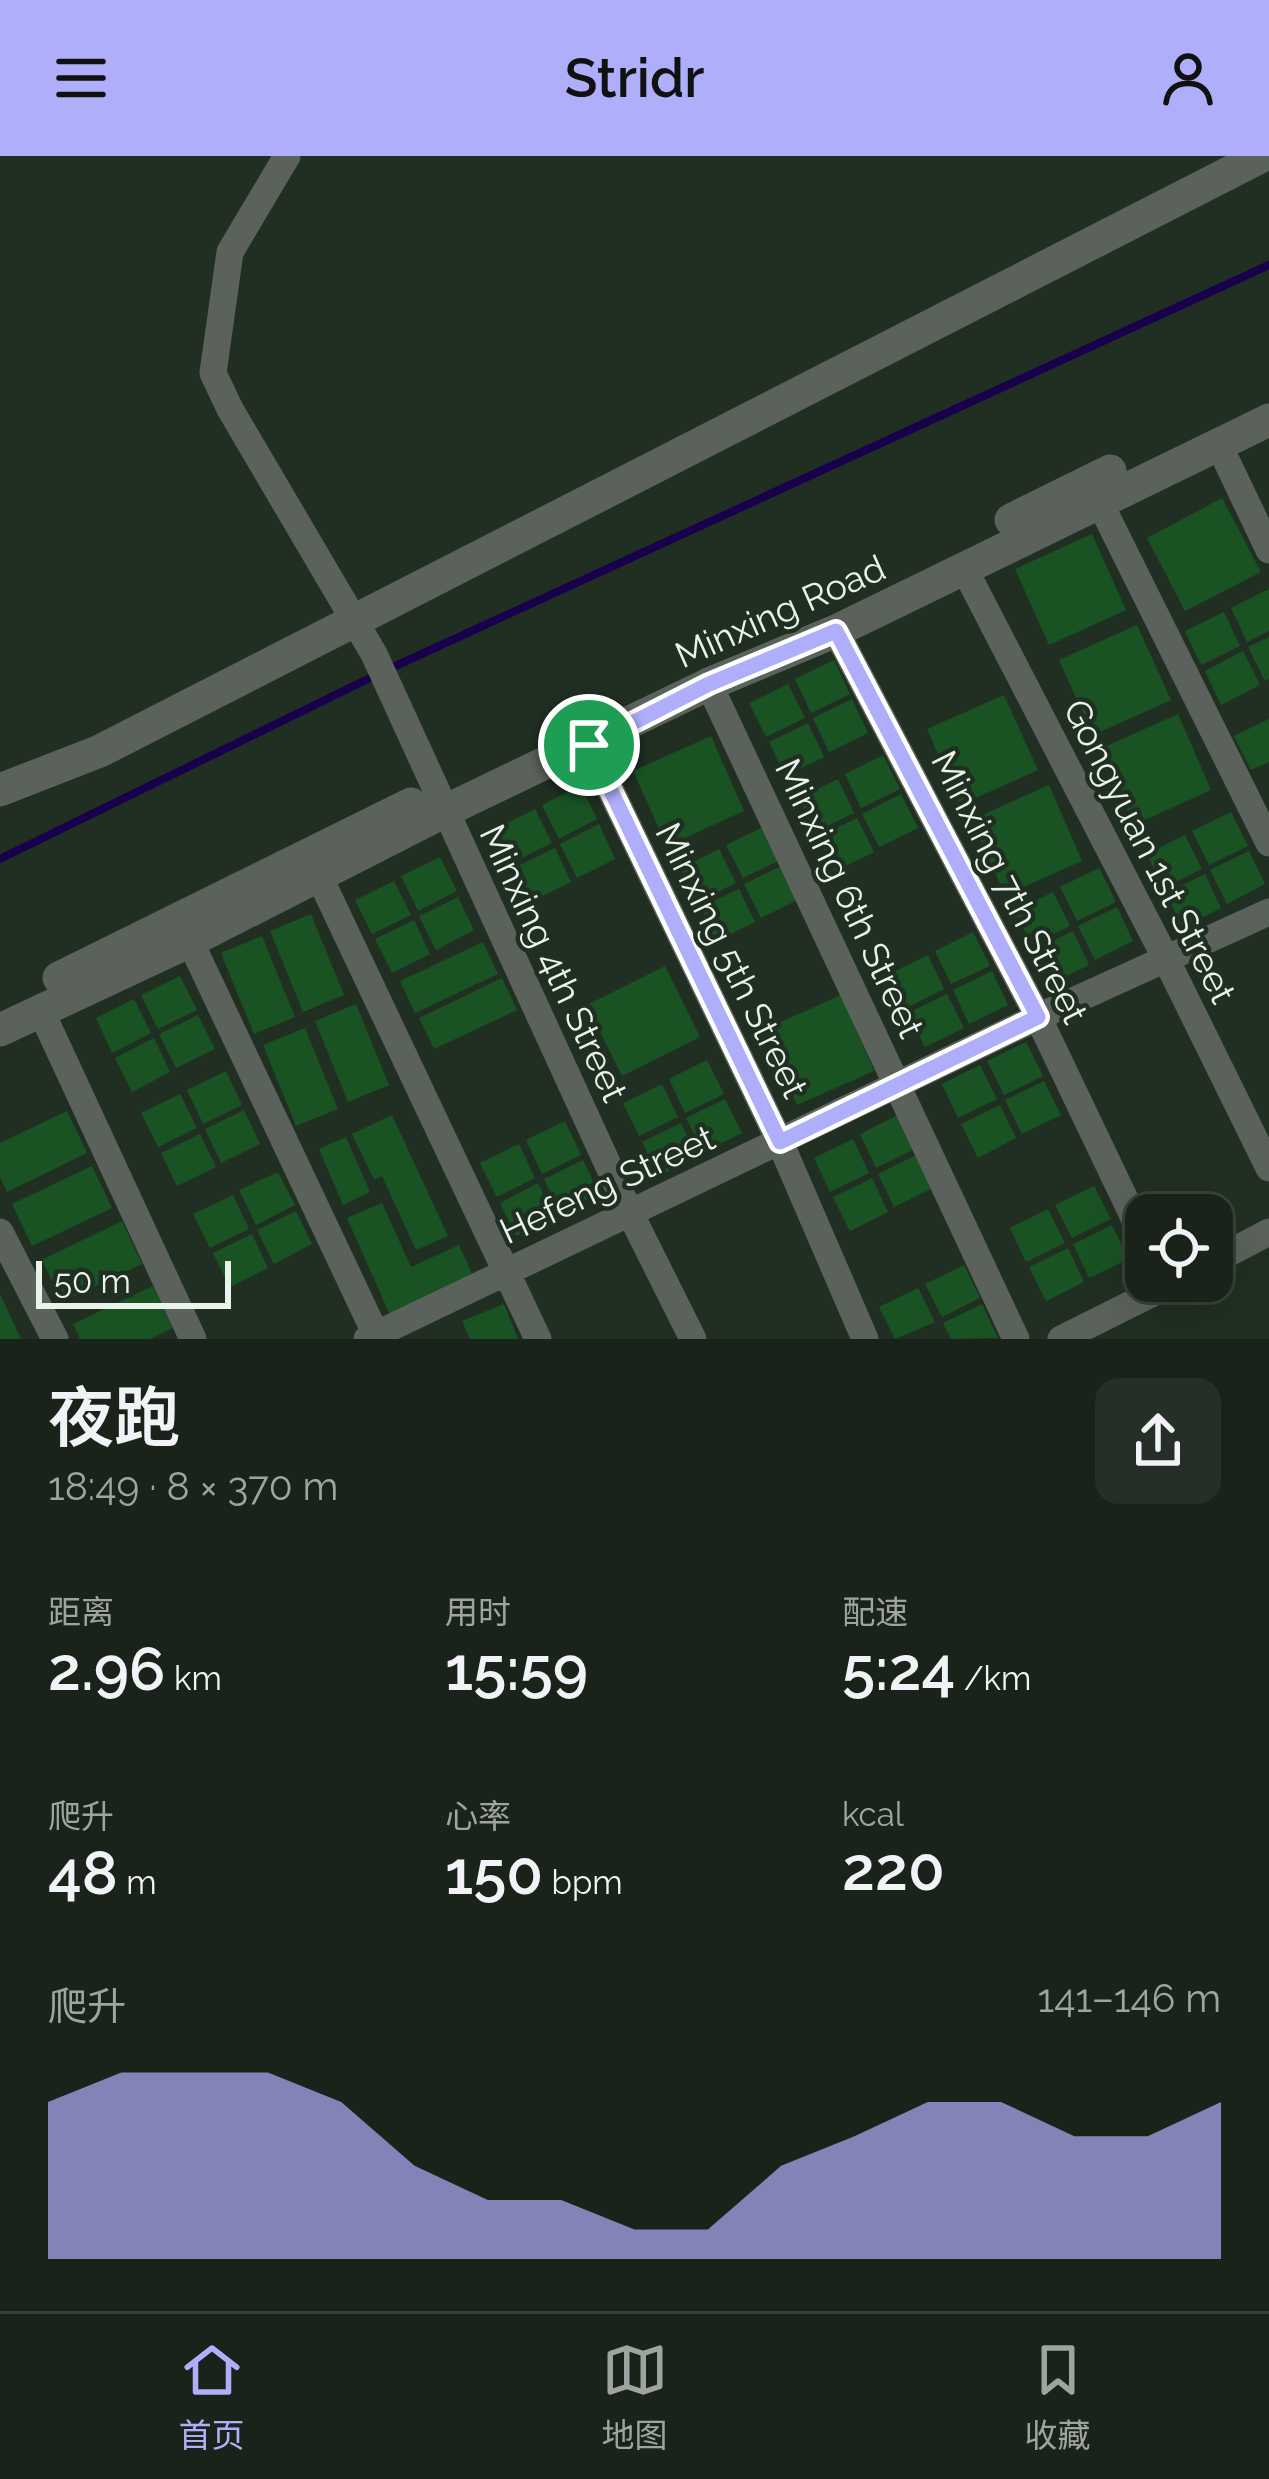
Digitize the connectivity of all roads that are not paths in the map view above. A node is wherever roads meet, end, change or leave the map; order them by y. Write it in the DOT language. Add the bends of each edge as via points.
graph roads {
  1 [pos="287,156"];
  2 [pos="1262,156"];
  3 [pos="1269,397"];
  4 [pos="1269,420"];
  5 [pos="1218,443"];
  6 [pos="1099,501"];
  7 [pos="1269,550"];
  8 [pos="964,568"];
  9 [pos="355,618"];
  10 [pos="836,631"];
  11 [pos="709,684"];
  12 [pos="589,745"];
  13 [pos="0,790"];
  14 [pos="441,801"];
  15 [pos="1269,843"];
  16 [pos="320,876"];
  17 [pos="1269,912"];
  18 [pos="190,941"];
  19 [pos="1166,958"];
  20 [pos="0,1007"];
  21 [pos="41,1011"];
  22 [pos="1038,1017"];
  23 [pos="0,1030"];
  24 [pos="898,1083"];
  25 [pos="780,1142"];
  26 [pos="1269,1168"];
  27 [pos="1125,1199"];
  28 [pos="631,1215"];
  29 [pos="0,1232"];
  30 [pos="1269,1232"];
  31 [pos="1233,1251"];
  32 [pos="505,1271"];
  33 [pos="1132,1302"];
  34 [pos="374,1338"];
  35 [pos="55,1339"];
  36 [pos="193,1339"];
  37 [pos="538,1339"];
  38 [pos="693,1339"];
  39 [pos="865,1339"];
  40 [pos="1016,1339"];
  41 [pos="1061,1339"];
  1 -- 9 [label="street, Minxing 4th Street" via="230,252 213,373"];
  2 -- 9 [label="street"];
  3 -- 14 [label="street, Minxing Road"];
  4 -- 5 [label="street, Minxing Road"];
  5 -- 6 [label="street, Minxing Road"];
  5 -- 7 [label="street"];
  6 -- 8 [label="street, Minxing Road"];
  6 -- 15 [label="street"];
  8 -- 10 [label="street, Minxing Road"];
  8 -- 19 [label="street, Gongyuan 1st Street"];
  9 -- 13 [label="street" via="100,752"];
  9 -- 14 [label="street, Minxing 4th Street"];
  10 -- 11 [label="street, Minxing Road"];
  10 -- 22 [label="street, Minxing 7th Street"];
  11 -- 12 [label="street, Minxing Road"];
  11 -- 24 [label="street, Minxing 6th Street"];
  12 -- 14 [label="street, Minxing Road"];
  12 -- 25 [label="street, Minxing 5th Street"];
  14 -- 16 [label="street, Minxing Road"];
  14 -- 20 [label="street, Minxing Road"];
  14 -- 28 [label="street, Minxing 4th Street"];
  16 -- 18 [label="street, Minxing Road"];
  16 -- 32 [label="street"];
  17 -- 19 [label="street, Hefeng Street"];
  18 -- 21 [label="street, Minxing Road"];
  18 -- 34 [label="street"];
  19 -- 22 [label="street, Hefeng Street"];
  19 -- 26 [label="street, Gongyuan 1st Street"];
  21 -- 23 [label="street, Minxing Road"];
  21 -- 36 [label="street"];
  22 -- 24 [label="street, Hefeng Street"];
  22 -- 27 [label="street, Minxing 7th Street"];
  24 -- 25 [label="street, Hefeng Street"];
  24 -- 40 [label="street, Minxing 6th Street"];
  25 -- 28 [label="street, Hefeng Street"];
  25 -- 39 [label="street, Minxing 5th Street"];
  28 -- 32 [label="street, Hefeng Street"];
  28 -- 38 [label="street, Minxing 4th Street"];
  29 -- 35 [label="street"];
  30 -- 31 [label="street"];
  32 -- 34 [label="street, Hefeng Street"];
  32 -- 37 [label="street"];
  33 -- 41 [label="street"];
}
